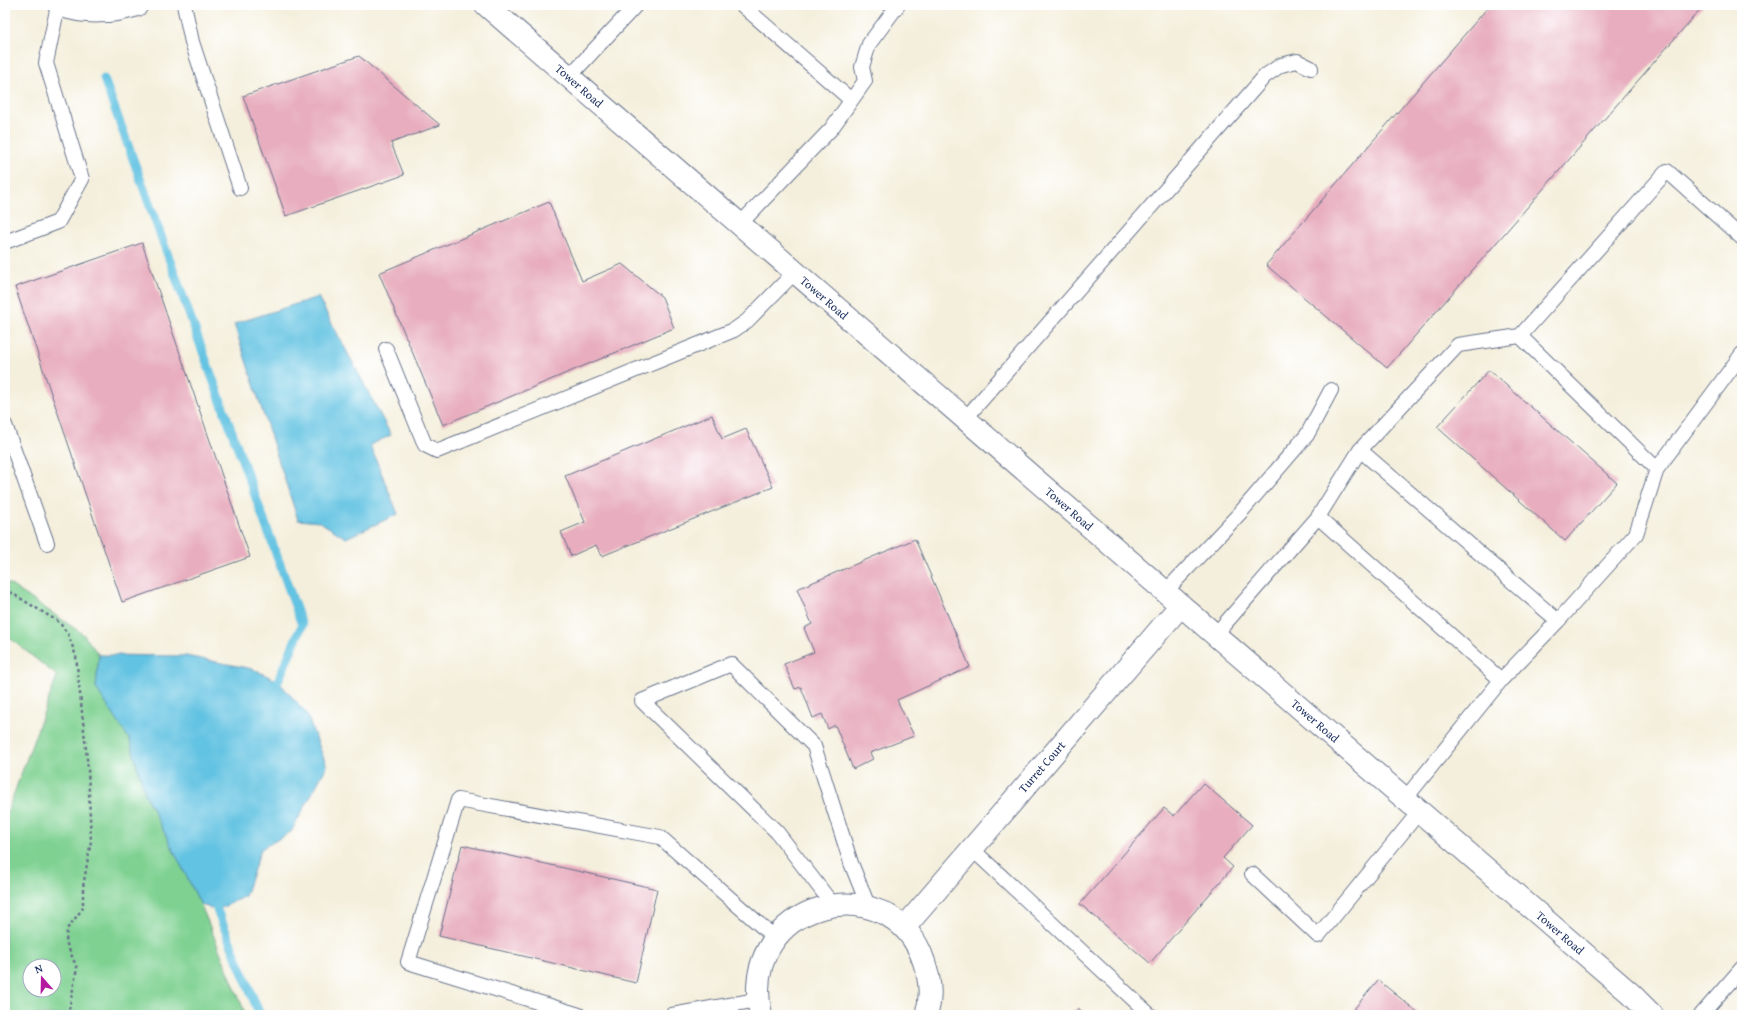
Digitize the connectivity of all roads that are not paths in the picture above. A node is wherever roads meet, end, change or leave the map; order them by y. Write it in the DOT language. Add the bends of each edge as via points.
graph roads {
  1 [pos="58,5"];
  2 [pos="137,5"];
  3 [pos="184,5"];
  4 [pos="486,5"];
  5 [pos="636,5"];
  6 [pos="742,5"];
  7 [pos="898,5"];
  8 [pos="1311,68"];
  9 [pos="569,77"];
  10 [pos="851,100"];
  11 [pos="240,188"];
  12 [pos="740,224"];
  13 [pos="1742,238"];
  14 [pos="5,242"];
  15 [pos="795,272"];
  16 [pos="1520,336"];
  17 [pos="386,349"];
  18 [pos="1742,354"];
  19 [pos="1331,390"];
  20 [pos="965,419"];
  21 [pos="5,425"];
  22 [pos="1360,450"];
  23 [pos="1657,469"];
  24 [pos="1318,518"];
  25 [pos="47,543"];
  26 [pos="1173,599"];
  27 [pos="1558,621"];
  28 [pos="1215,635"];
  29 [pos="1501,680"];
  30 [pos="1412,806"];
  31 [pos="972,849"];
  32 [pos="1252,874"];
  33 [pos="833,905"];
  34 [pos="869,908"];
  35 [pos="904,928"];
  36 [pos="775,938"];
  37 [pos="1742,968"];
  38 [pos="759,1008"];
  39 [pos="579,1015"];
  40 [pos="672,1015"];
  41 [pos="926,1015"];
  42 [pos="1150,1015"];
  43 [pos="1652,1015"];
  44 [pos="1701,1015"];
  1 -- 2 [label="street" via="91,12 124,10"];
  1 -- 14 [label="lane" via="46,63 82,179 58,222"];
  3 -- 11 [label="lane" via="192,42"];
  4 -- 9 [label="street, Tower Road"];
  5 -- 9 [label="lane"];
  6 -- 10 [label="lane"];
  7 -- 10 [label="lane" via="868,44 862,67 865,81"];
  8 -- 20 [label="lane" via="1297,60 1282,65 1265,76"];
  9 -- 12 [label="street, Tower Road"];
  10 -- 12 [label="lane" via="831,130"];
  12 -- 15 [label="street, Tower Road"];
  13 -- 16 [label="lane" via="1667,171"];
  15 -- 17 [label="lane" via="747,321 734,330 437,451 425,445"];
  15 -- 20 [label="street, Tower Road"];
  16 -- 22 [label="lane" via="1458,345"];
  16 -- 23 [label="lane"];
  18 -- 23 [label="lane"];
  19 -- 26 [label="lane" via="1307,435 1240,513"];
  20 -- 26 [label="street, Tower Road"];
  21 -- 25 [label="lane"];
  22 -- 24 [label="lane"];
  22 -- 27 [label="lane"];
  23 -- 27 [label="lane" via="1636,534"];
  24 -- 28 [label="lane"];
  24 -- 29 [label="lane"];
  26 -- 28 [label="street, Tower Road"];
  26 -- 31 [label="street, Turret Court"];
  27 -- 29 [label="lane"];
  28 -- 30 [label="street, Tower Road"];
  29 -- 30 [label="lane"];
  30 -- 32 [label="lane" via="1318,936"];
  30 -- 43 [label="street, Tower Road" via="1631,994"];
  31 -- 35 [label="street, Turret Court"];
  31 -- 42 [label="lane"];
  33 -- 34 [label="street" via="851,904"];
  33 -- 34 [label="lane" via="777,832 642,701 731,664 814,746 851,863"];
  33 -- 36 [label="street" via="811,910 791,922"];
  34 -- 35 [label="street" via="888,916"];
  35 -- 41 [label="street" via="921,950 929,978 929,1006"];
  36 -- 38 [label="street" via="764,957 758,978"];
  36 -- 39 [label="lane" via="660,836 458,800 408,962"];
  37 -- 44 [label="lane"];
  38 -- 40 [label="lane"];
}
